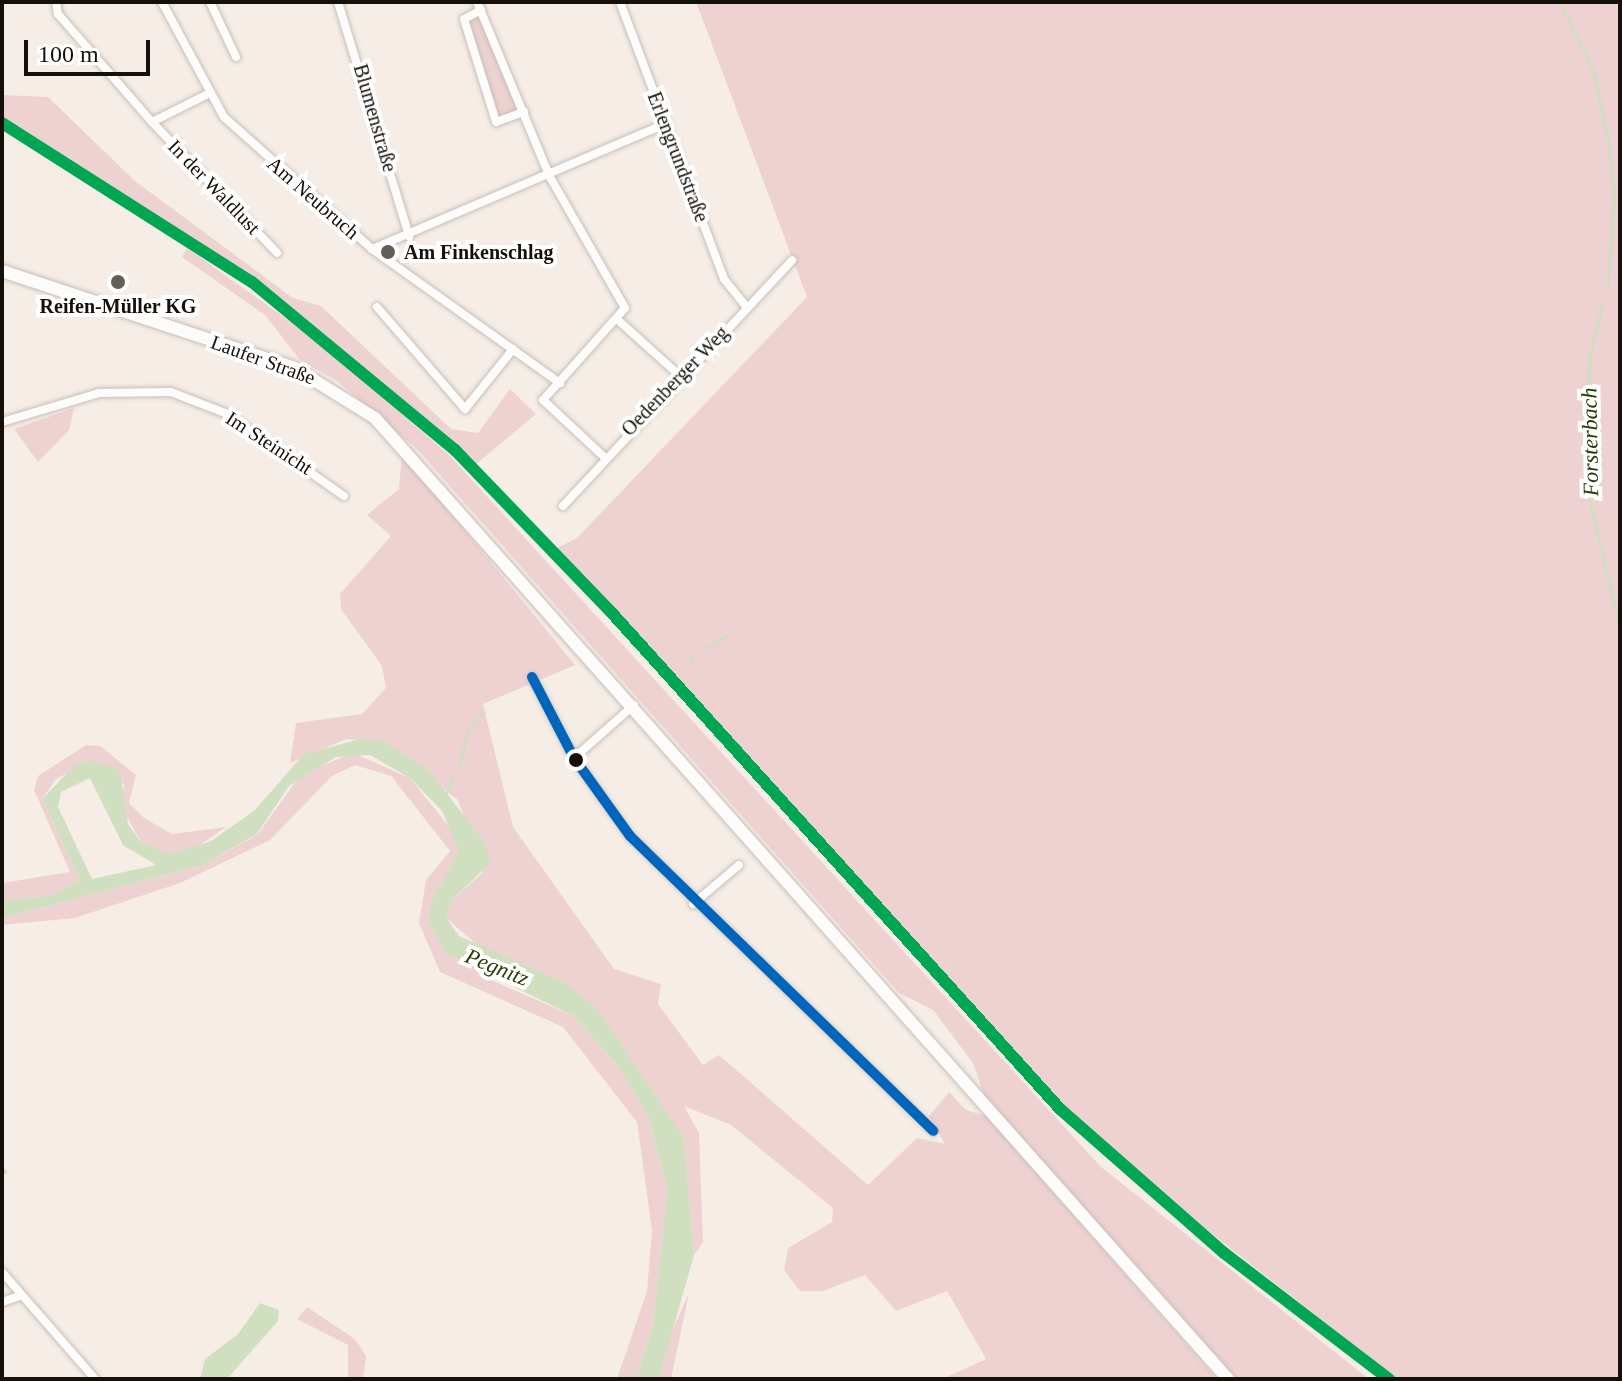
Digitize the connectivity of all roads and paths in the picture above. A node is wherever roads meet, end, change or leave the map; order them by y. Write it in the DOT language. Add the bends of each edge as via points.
graph roads {
  1 [pos="56,2"];
  2 [pos="162,2"];
  3 [pos="210,2"];
  4 [pos="338,2"];
  5 [pos="620,2"];
  6 [pos="479,6"];
  7 [pos="236,57"];
  8 [pos="206,95"];
  9 [pos="524,112"];
  10 [pos="152,122"];
  11 [pos="665,124"];
  12 [pos="550,177"];
  13 [pos="409,236"];
  14 [pos="372,249"];
  15 [pos="277,253"];
  16 [pos="792,260"];
  17 [pos="2,271"];
  18 [pos="377,307"];
  19 [pos="747,307"];
  20 [pos="619,321"];
  21 [pos="513,349"];
  22 [pos="680,376"];
  23 [pos="560,383"];
  24 [pos="2,422"];
  25 [pos="603,456"];
  26 [pos="344,496"];
  27 [pos="563,506"];
  28 [pos="532,677"];
  29 [pos="634,705"];
  30 [pos="574,758"];
  31 [pos="739,865"];
  32 [pos="693,904"];
  33 [pos="933,1131"];
  34 [pos="2,1272"];
  35 [pos="22,1295"];
  36 [pos="2,1302"];
  37 [pos="94,1378"];
  38 [pos="81,1379"];
  39 [pos="1228,1379"];
  1 -- 10 [label="street, In der Waldlust" via="58,14"];
  2 -- 8 [label="street, Am Neubruch"];
  3 -- 7 [label="street"];
  4 -- 13 [label="street, Blumenstraße"];
  5 -- 11 [label="street, Erlengrundstraße"];
  6 -- 9 [label="street"];
  6 -- 9 [label="street" via="464,19 496,122"];
  8 -- 10 [label="street, In der Waldlust"];
  8 -- 14 [label="street, Am Neubruch"];
  9 -- 12 [label="street"];
  10 -- 15 [label="street, In der Waldlust"];
  11 -- 12 [label="street"];
  11 -- 19 [label="street, Erlengrundstraße" via="724,279"];
  12 -- 13 [label="street"];
  12 -- 20 [label="street" via="625,308"];
  13 -- 14 [label="street"];
  14 -- 21 [label="street, Am Neubruch"];
  16 -- 19 [label="street, Oedenberger Weg"];
  17 -- 29 [label="main road, Laufer Straße" via="293,367 341,391 443,487"];
  18 -- 21 [label="street" via="465,409"];
  19 -- 22 [label="street, Oedenberger Weg"];
  20 -- 22 [label="street"];
  20 -- 23 [label="street"];
  21 -- 23 [label="street, Am Neubruch"];
  22 -- 25 [label="street, Oedenberger Weg"];
  23 -- 25 [label="street" via="543,400"];
  24 -- 26 [label="street, Im Steinicht" via="99,393 171,392 225,413"];
  25 -- 27 [label="street, Oedenberger Weg"];
  28 -- 30 [label="street"];
  29 -- 30 [label="street"];
  29 -- 39 [label="main road, Laufer Straße"];
  30 -- 32 [label="street" via="608,810"];
  31 -- 32 [label="street"];
  32 -- 33 [label="street"];
  34 -- 35 [label="street"];
  35 -- 36 [label="street"];
  35 -- 37 [label="street"];
  37 -- 38 [label="street"];
}
